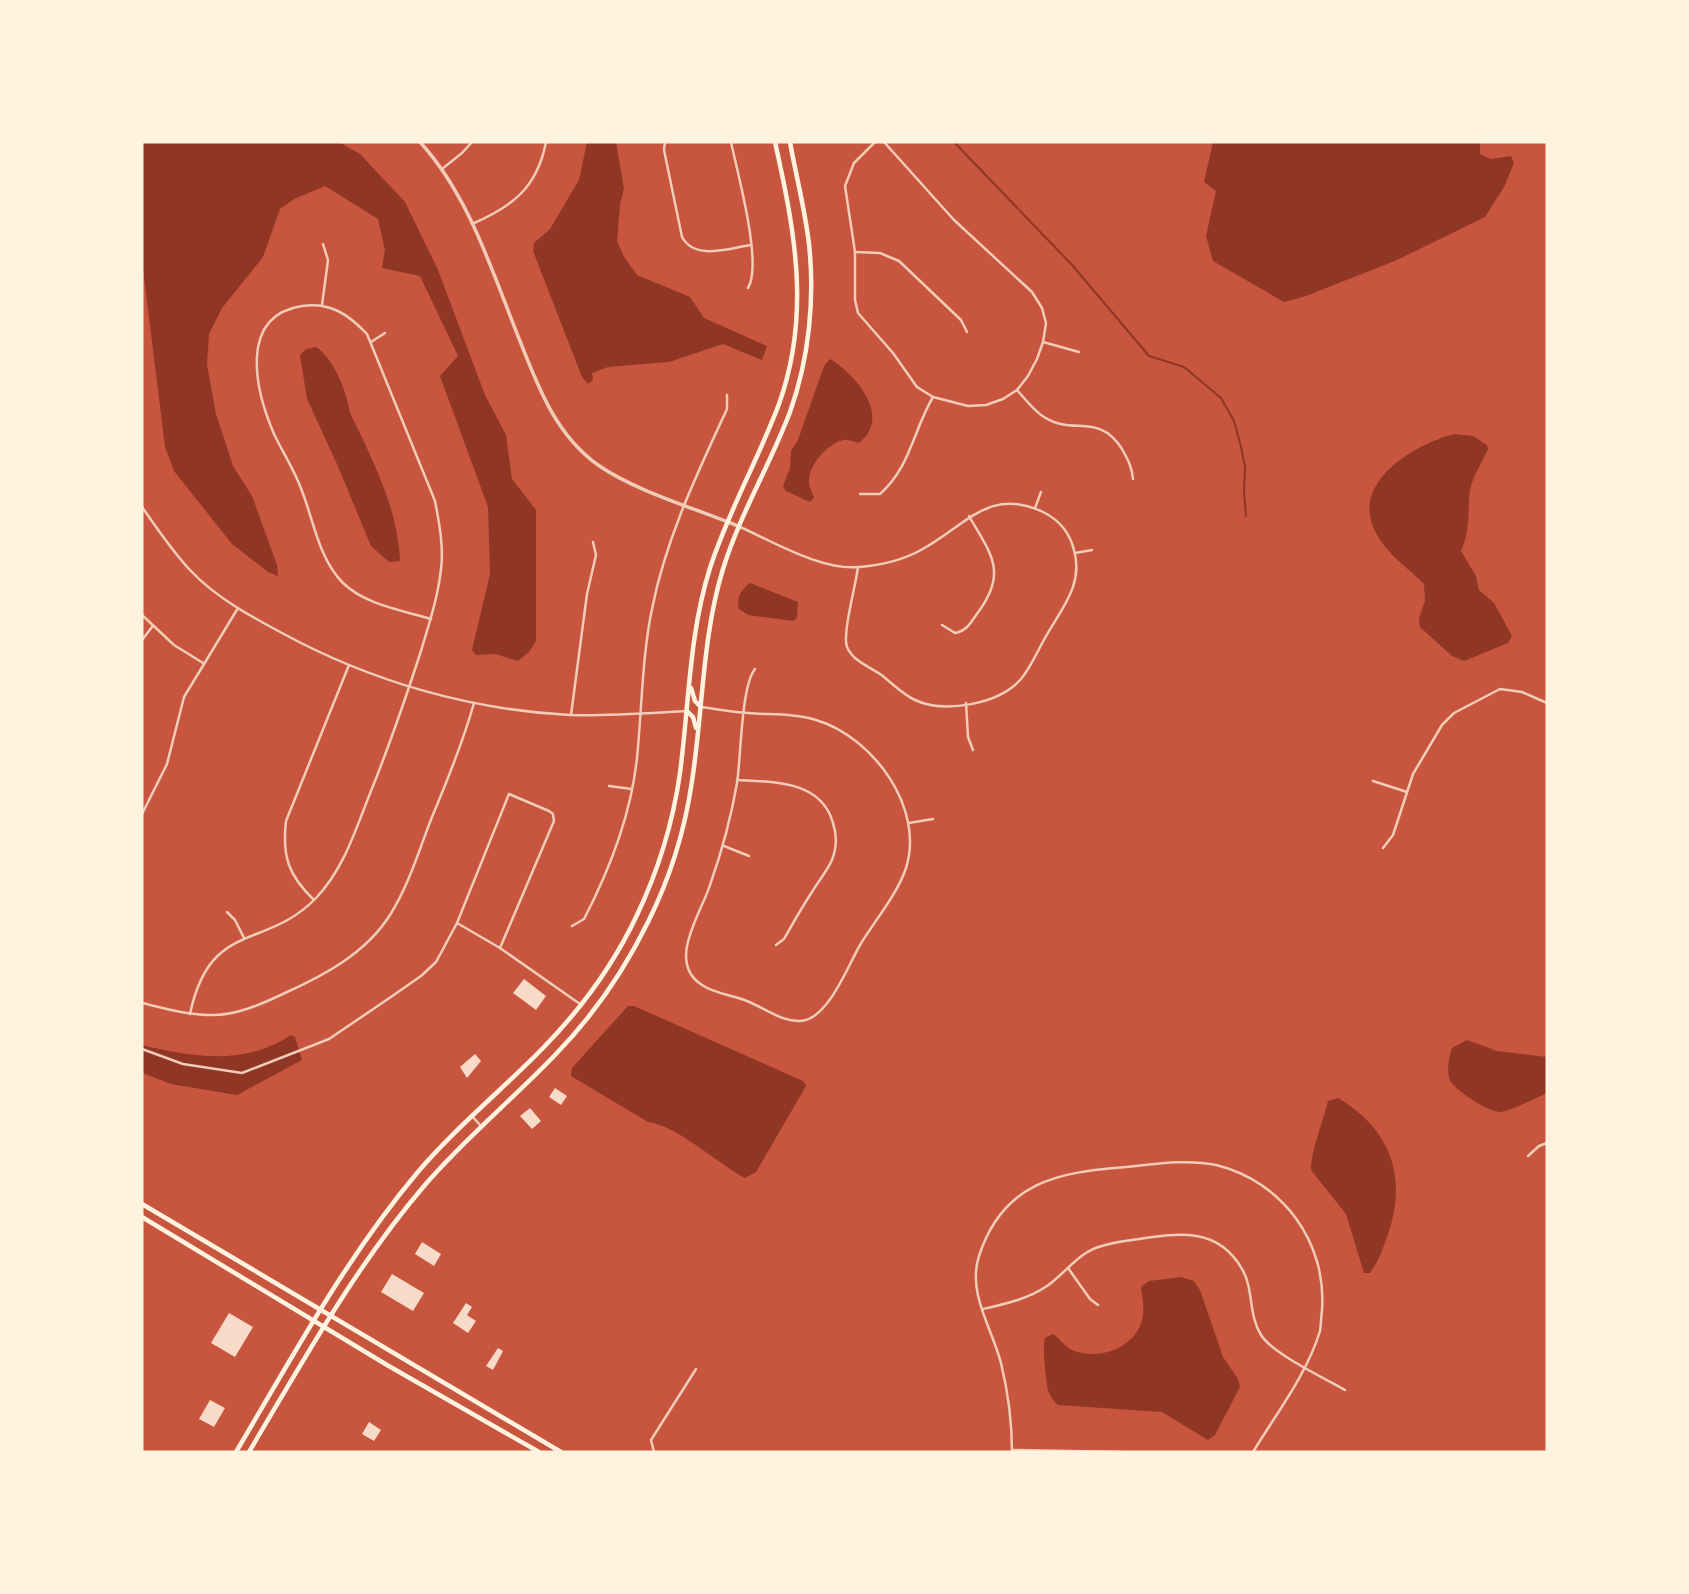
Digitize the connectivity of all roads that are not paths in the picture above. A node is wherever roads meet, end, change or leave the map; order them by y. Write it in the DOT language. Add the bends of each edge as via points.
graph roads {
  1 [pos="419,142"];
  2 [pos="471,142"];
  3 [pos="546,142"];
  4 [pos="665,142"];
  5 [pos="731,142"];
  6 [pos="775,142"];
  7 [pos="790,142"];
  8 [pos="876,142"];
  9 [pos="884,142"];
  10 [pos="442,169"];
  11 [pos="472,224"];
  12 [pos="323,244"];
  13 [pos="751,245"];
  14 [pos="855,252"];
  15 [pos="748,288"];
  16 [pos="322,305"];
  17 [pos="967,332"];
  18 [pos="385,334"];
  19 [pos="371,342"];
  20 [pos="1043,342"];
  21 [pos="1079,352"];
  22 [pos="1017,390"];
  23 [pos="727,395"];
  24 [pos="933,397"];
  25 [pos="1133,479"];
  26 [pos="1041,492"];
  27 [pos="860,494"];
  28 [pos="684,505"];
  29 [pos="142,507"];
  30 [pos="1035,508"];
  31 [pos="969,516"];
  32 [pos="727,522"];
  33 [pos="740,527"];
  34 [pos="593,542"];
  35 [pos="1092,550"];
  36 [pos="1075,553"];
  37 [pos="858,567"];
  38 [pos="238,608"];
  39 [pos="142,615"];
  40 [pos="431,619"];
  41 [pos="942,625"];
  42 [pos="152,627"];
  43 [pos="142,640"];
  44 [pos="203,663"];
  45 [pos="349,665"];
  46 [pos="755,669"];
  47 [pos="690,684"];
  48 [pos="409,687"];
  49 [pos="474,703"];
  50 [pos="966,703"];
  51 [pos="1547,703"];
  52 [pos="701,706"];
  53 [pos="687,711"];
  54 [pos="744,713"];
  55 [pos="639,714"];
  56 [pos="571,715"];
  57 [pos="698,732"];
  58 [pos="973,750"];
  59 [pos="737,780"];
  60 [pos="1373,781"];
  61 [pos="609,786"];
  62 [pos="632,789"];
  63 [pos="1407,792"];
  64 [pos="142,814"];
  65 [pos="933,819"];
  66 [pos="909,823"];
  67 [pos="724,846"];
  68 [pos="1383,848"];
  69 [pos="750,856"];
  70 [pos="314,900"];
  71 [pos="227,912"];
  72 [pos="457,923"];
  73 [pos="572,926"];
  74 [pos="244,938"];
  75 [pos="776,945"];
  76 [pos="500,948"];
  77 [pos="142,1003"];
  78 [pos="582,1005"];
  79 [pos="190,1014"];
  80 [pos="807,1020"];
  81 [pos="811,1027"];
  82 [pos="142,1049"];
  83 [pos="472,1116"];
  84 [pos="480,1125"];
  85 [pos="1547,1143"];
  86 [pos="1528,1156"];
  87 [pos="142,1204"];
  88 [pos="142,1217"];
  89 [pos="204,1239"];
  90 [pos="196,1250"];
  91 [pos="1068,1268"];
  92 [pos="1098,1305"];
  93 [pos="320,1308"];
  94 [pos="982,1310"];
  95 [pos="331,1315"];
  96 [pos="314,1321"];
  97 [pos="324,1327"];
  98 [pos="1305,1367"];
  99 [pos="696,1369"];
  100 [pos="1345,1390"];
  101 [pos="1012,1451"];
  102 [pos="236,1452"];
  103 [pos="249,1452"];
  104 [pos="538,1452"];
  105 [pos="561,1452"];
  106 [pos="654,1452"];
  107 [pos="1124,1452"];
  108 [pos="1253,1452"];
  1 -- 10 [label="street"];
  2 -- 10 [label="street"];
  3 -- 11 [label="street" via="527,188 497,213"];
  4 -- 13 [label="street" via="686,243 704,251"];
  5 -- 13 [label="street"];
  6 -- 32 [label="main road" via="795,243 798,302 792,354 779,402"];
  7 -- 33 [label="main road" via="809,246 807,338 791,409"];
  8 -- 14 [label="street" via="854,163 846,182"];
  9 -- 20 [label="street" via="954,220 1032,292 1046,323"];
  10 -- 11 [label="street"];
  11 -- 28 [label="street" via="558,423 597,464"];
  12 -- 16 [label="street" via="328,260"];
  13 -- 15 [label="street" via="753,275"];
  14 -- 17 [label="street" via="880,253 899,261 961,320"];
  14 -- 24 [label="street" via="860,317 917,387"];
  16 -- 19 [label="street" via="351,317"];
  16 -- 40 [label="street" via="300,306 279,316 259,338 259,385 274,434 303,493 321,548 341,581 369,600"];
  18 -- 19 [label="street"];
  19 -- 40 [label="street" via="435,500 442,566"];
  20 -- 21 [label="street"];
  20 -- 22 [label="street"];
  22 -- 24 [label="street" via="980,406"];
  22 -- 25 [label="street" via="1045,418 1107,431 1132,466"];
  23 -- 28 [label="street" via="727,409"];
  24 -- 27 [label="street" via="895,481 880,494"];
  26 -- 30 [label="street"];
  28 -- 32 [label="street"];
  28 -- 55 [label="street" via="669,541 651,613"];
  29 -- 38 [label="street" via="190,570"];
  30 -- 31 [label="street" via="1007,503"];
  30 -- 36 [label="street" via="1055,518 1070,537"];
  31 -- 37 [label="street" via="924,549"];
  31 -- 41 [label="street" via="992,556 994,584 966,629 955,632"];
  32 -- 33 [label="street"];
  32 -- 47 [label="main road" via="702,596"];
  33 -- 37 [label="street" via="828,564"];
  33 -- 52 [label="main road" via="713,608"];
  34 -- 56 [label="street" via="596,555"];
  35 -- 36 [label="street"];
  36 -- 50 [label="street" via="1074,589 1026,673 1004,693"];
  37 -- 50 [label="street" via="845,636 852,655 916,700 937,705"];
  38 -- 44 [label="street"];
  38 -- 45 [label="street"];
  39 -- 42 [label="street"];
  40 -- 48 [label="street"];
  42 -- 43 [label="street"];
  42 -- 44 [label="street"];
  44 -- 64 [label="street" via="184,696 167,764"];
  45 -- 48 [label="street"];
  45 -- 70 [label="street" via="286,821 287,861 294,878"];
  46 -- 54 [label="street" via="748,681"];
  47 -- 52 [label="main road"];
  47 -- 53 [label="main road"];
  48 -- 49 [label="street"];
  48 -- 70 [label="street" via="346,853"];
  49 -- 56 [label="street"];
  49 -- 79 [label="street" via="465,736 389,917 349,958 320,977 248,1009"];
  50 -- 58 [label="street"];
  51 -- 63 [label="street" via="1500,689 1454,713 1435,736"];
  52 -- 54 [label="street"];
  52 -- 57 [label="main road"];
  53 -- 55 [label="street"];
  53 -- 57 [label="main road"];
  53 -- 78 [label="main road" via="679,778 659,860 624,942"];
  54 -- 59 [label="street"];
  54 -- 66 [label="street" via="797,716 844,733 885,771"];
  55 -- 56 [label="street"];
  55 -- 62 [label="street"];
  57 -- 84 [label="main road" via="673,863 635,949 578,1030"];
  59 -- 67 [label="street"];
  59 -- 75 [label="street" via="798,786 821,801 834,825 831,862"];
  60 -- 63 [label="street"];
  61 -- 62 [label="street"];
  62 -- 73 [label="street" via="597,894 584,919"];
  63 -- 68 [label="street" via="1393,835"];
  65 -- 66 [label="street"];
  66 -- 80 [label="street" via="909,852 902,879 826,1007"];
  67 -- 69 [label="street"];
  67 -- 80 [label="street" via="685,951 688,969 703,986 788,1020"];
  70 -- 74 [label="street" via="292,916"];
  71 -- 74 [label="street"];
  72 -- 76 [label="street"];
  72 -- 76 [label="street" via="509,794 549,811 554,821"];
  72 -- 82 [label="street" via="436,962 421,976 329,1039 242,1073 183,1064"];
  74 -- 79 [label="street" via="230,944 206,969 194,992"];
  76 -- 78 [label="street"];
  77 -- 79 [label="street"];
  78 -- 83 [label="main road"];
  80 -- 81 [label="street"];
  83 -- 84 [label="street"];
  83 -- 93 [label="main road" via="395,1200"];
  84 -- 95 [label="main road" via="404,1209"];
  85 -- 86 [label="street"];
  87 -- 89 [label="main road"];
  88 -- 90 [label="main road"];
  89 -- 90 [label="street"];
  89 -- 93 [label="main road"];
  90 -- 96 [label="main road"];
  91 -- 92 [label="street"];
  91 -- 94 [label="street" via="1029,1297"];
  91 -- 98 [label="street" via="1102,1245 1171,1234 1205,1237 1225,1248 1242,1269 1262,1336"];
  93 -- 95 [label="main road"];
  93 -- 96 [label="main road"];
  94 -- 98 [label="street" via="976,1286 986,1237 1012,1200 1032,1187 1082,1170 1189,1161 1215,1165 1240,1173 1277,1196 1302,1224 1312,1246 1323,1293 1320,1330"];
  94 -- 101 [label="street" via="1001,1362"];
  95 -- 97 [label="main road"];
  95 -- 105 [label="main road"];
  96 -- 97 [label="main road"];
  96 -- 102 [label="main road"];
  97 -- 103 [label="main road"];
  97 -- 104 [label="main road"];
  98 -- 100 [label="street"];
  98 -- 108 [label="street"];
  99 -- 106 [label="street" via="651,1440"];
  101 -- 107 [label="street"];
}
